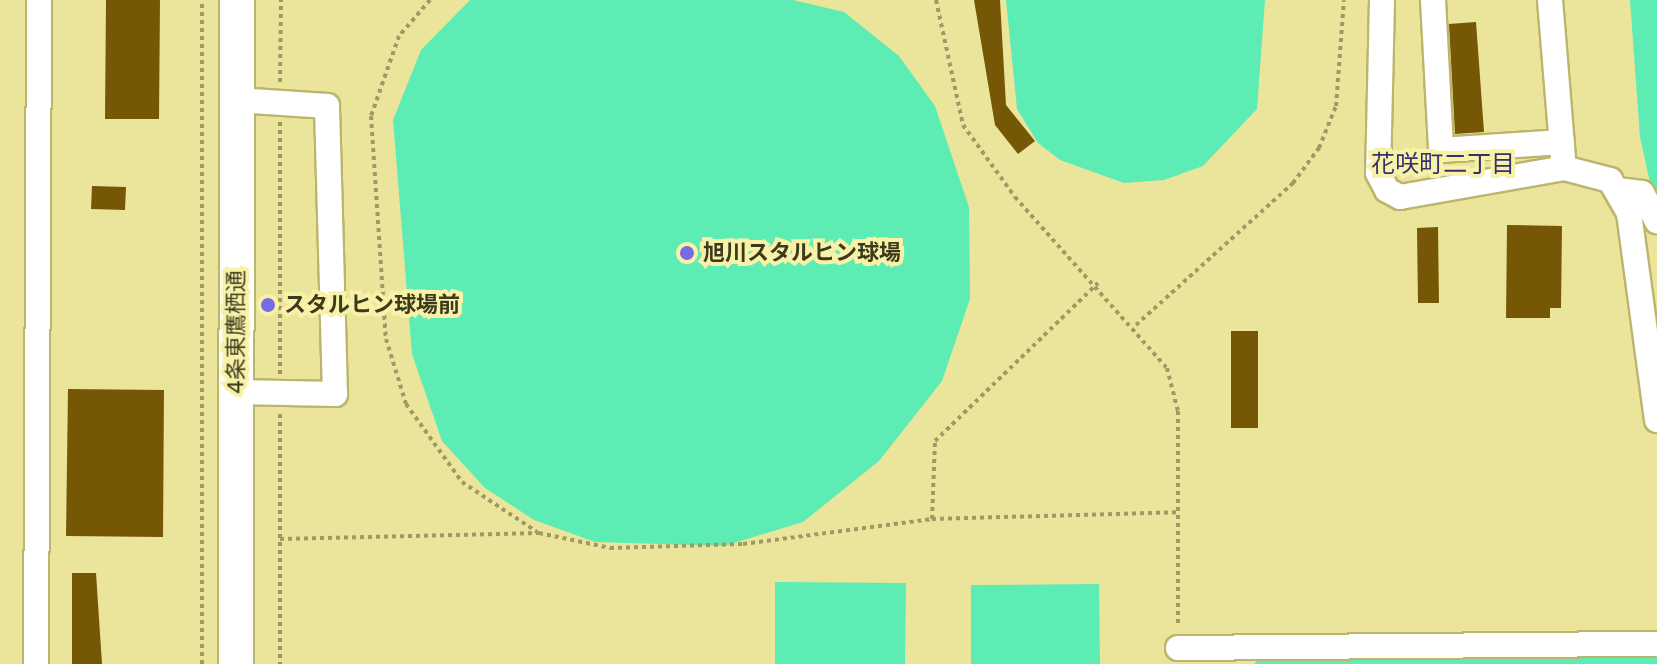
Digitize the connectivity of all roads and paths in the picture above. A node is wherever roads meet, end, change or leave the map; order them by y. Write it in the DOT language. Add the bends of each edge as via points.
graph roads {
  1 [pos="39,0"];
  2 [pos="202,0"];
  3 [pos="237,0"];
  4 [pos="281,0"];
  5 [pos="430,0"];
  6 [pos="936,0"];
  7 [pos="1344,0"];
  8 [pos="1382,0"];
  9 [pos="1433,0"];
  10 [pos="1550,0"];
  11 [pos="280,92"];
  12 [pos="237,100"];
  13 [pos="280,107"];
  14 [pos="1562,142"];
  15 [pos="1564,168"];
  16 [pos="1618,190"];
  17 [pos="1657,221"];
  18 [pos="1098,283"];
  19 [pos="1136,325"];
  20 [pos="280,383"];
  21 [pos="236,392"];
  22 [pos="280,399"];
  23 [pos="1657,420"];
  24 [pos="1177,512"];
  25 [pos="932,519"];
  26 [pos="539,533"];
  27 [pos="280,539"];
  28 [pos="1657,644"];
  29 [pos="1178,648"];
  30 [pos="36,664"];
  31 [pos="202,664"];
  32 [pos="236,664"];
  33 [pos="280,664"];
  1 -- 30 [label="street"];
  2 -- 31 [label="path"];
  3 -- 12 [label="highway, 4条東鷹栖通"];
  4 -- 11 [label="path"];
  5 -- 26 [label="path" via="399,36 371,116 386,339 406,404 462,482"];
  6 -- 18 [label="path" via="963,125 1015,197"];
  7 -- 19 [label="path" via="1336,106 1319,148 1293,183"];
  8 -- 15 [label="street" via="1378,173 1387,190 1400,197"];
  9 -- 14 [label="street" via="1441,150"];
  10 -- 14 [label="street"];
  12 -- 21 [label="highway, 4条東鷹栖通"];
  12 -- 21 [label="street" via="327,106 335,394"];
  13 -- 20 [label="path"];
  14 -- 15 [label="street"];
  15 -- 16 [label="street" via="1600,173"];
  16 -- 17 [label="street" via="1642,193"];
  16 -- 23 [label="street" via="1629,213"];
  18 -- 19 [label="path"];
  18 -- 25 [label="path" via="935,441"];
  19 -- 24 [label="path" via="1167,368 1178,411"];
  21 -- 32 [label="highway, 4条東鷹栖通"];
  22 -- 27 [label="path"];
  24 -- 25 [label="path"];
  24 -- 29 [label="path"];
  25 -- 26 [label="path" via="743,544 610,548"];
  26 -- 27 [label="path"];
  27 -- 33 [label="path"];
  28 -- 29 [label="street"];
}
